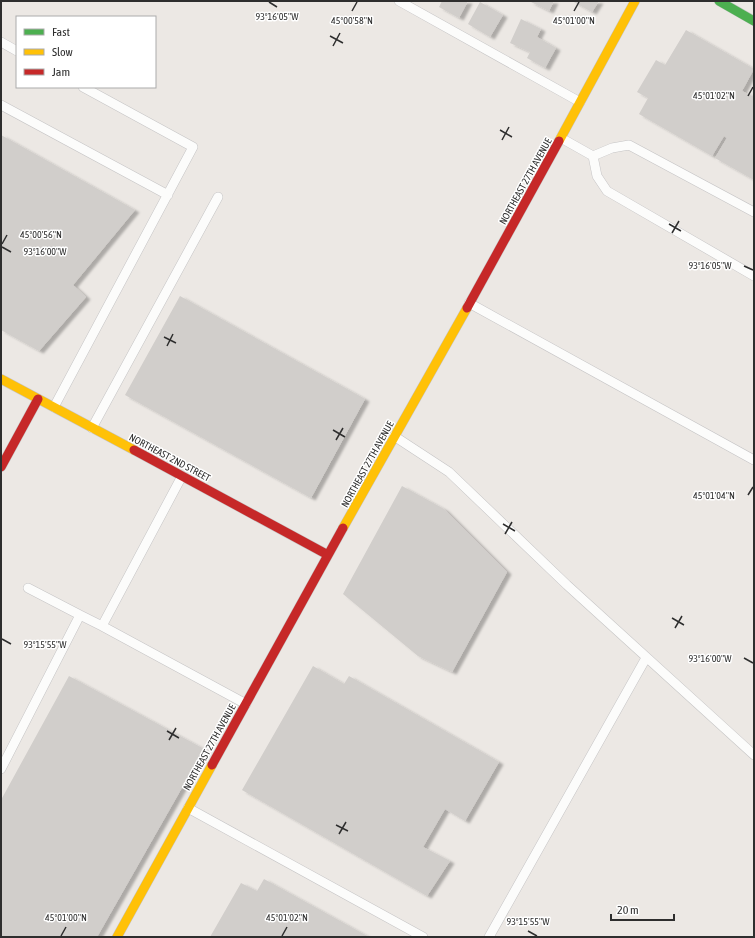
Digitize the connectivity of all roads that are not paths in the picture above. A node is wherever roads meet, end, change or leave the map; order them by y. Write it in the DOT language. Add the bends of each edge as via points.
graph roads {
  1 [pos="399,1"];
  2 [pos="635,1"];
  3 [pos="719,1"];
  4 [pos="754,21"];
  5 [pos="1,42"];
  6 [pos="16,50"];
  7 [pos="85,88"];
  8 [pos="580,102"];
  9 [pos="1,105"];
  10 [pos="561,138"];
  11 [pos="593,156"];
  12 [pos="168,195"];
  13 [pos="218,197"];
  14 [pos="754,212"];
  15 [pos="754,276"];
  16 [pos="470,303"];
  17 [pos="1,379"];
  18 [pos="38,399"];
  19 [pos="54,407"];
  20 [pos="92,428"];
  21 [pos="394,436"];
  22 [pos="754,460"];
  23 [pos="1,467"];
  24 [pos="182,476"];
  25 [pos="328,555"];
  26 [pos="28,588"];
  27 [pos="80,616"];
  28 [pos="102,626"];
  29 [pos="646,658"];
  30 [pos="246,704"];
  31 [pos="754,756"];
  32 [pos="1,769"];
  33 [pos="188,808"];
  34 [pos="118,937"];
  35 [pos="423,937"];
  36 [pos="489,937"];
  1 -- 8 [label="lane"];
  2 -- 8 [label="street, NORTHEAST 27TH AVENUE"];
  3 -- 4 [label="street"];
  5 -- 6 [label="lane"];
  7 -- 12 [label="lane" via="193,147"];
  8 -- 10 [label="street, NORTHEAST 27TH AVENUE"];
  9 -- 12 [label="lane"];
  10 -- 11 [label="lane"];
  10 -- 16 [label="street, NORTHEAST 27TH AVENUE"];
  11 -- 14 [label="lane" via="612,148 629,145"];
  11 -- 15 [label="lane" via="597,176 607,191"];
  12 -- 19 [label="lane"];
  13 -- 20 [label="lane"];
  16 -- 21 [label="street, NORTHEAST 27TH AVENUE"];
  16 -- 22 [label="lane"];
  17 -- 18 [label="street, NORTHEAST 2ND STREET"];
  18 -- 19 [label="street, NORTHEAST 2ND STREET"];
  18 -- 23 [label="street"];
  19 -- 20 [label="street, NORTHEAST 2ND STREET"];
  20 -- 24 [label="street, NORTHEAST 2ND STREET"];
  21 -- 25 [label="street, NORTHEAST 27TH AVENUE"];
  21 -- 29 [label="lane" via="449,472"];
  24 -- 25 [label="street, NORTHEAST 2ND STREET"];
  24 -- 28 [label="lane"];
  25 -- 30 [label="street, NORTHEAST 27TH AVENUE"];
  26 -- 27 [label="lane"];
  27 -- 28 [label="lane"];
  27 -- 32 [label="lane"];
  28 -- 30 [label="lane"];
  29 -- 31 [label="lane"];
  29 -- 36 [label="lane"];
  30 -- 33 [label="street, NORTHEAST 27TH AVENUE"];
  33 -- 34 [label="street, NORTHEAST 27TH AVENUE"];
  33 -- 35 [label="lane"];
}
